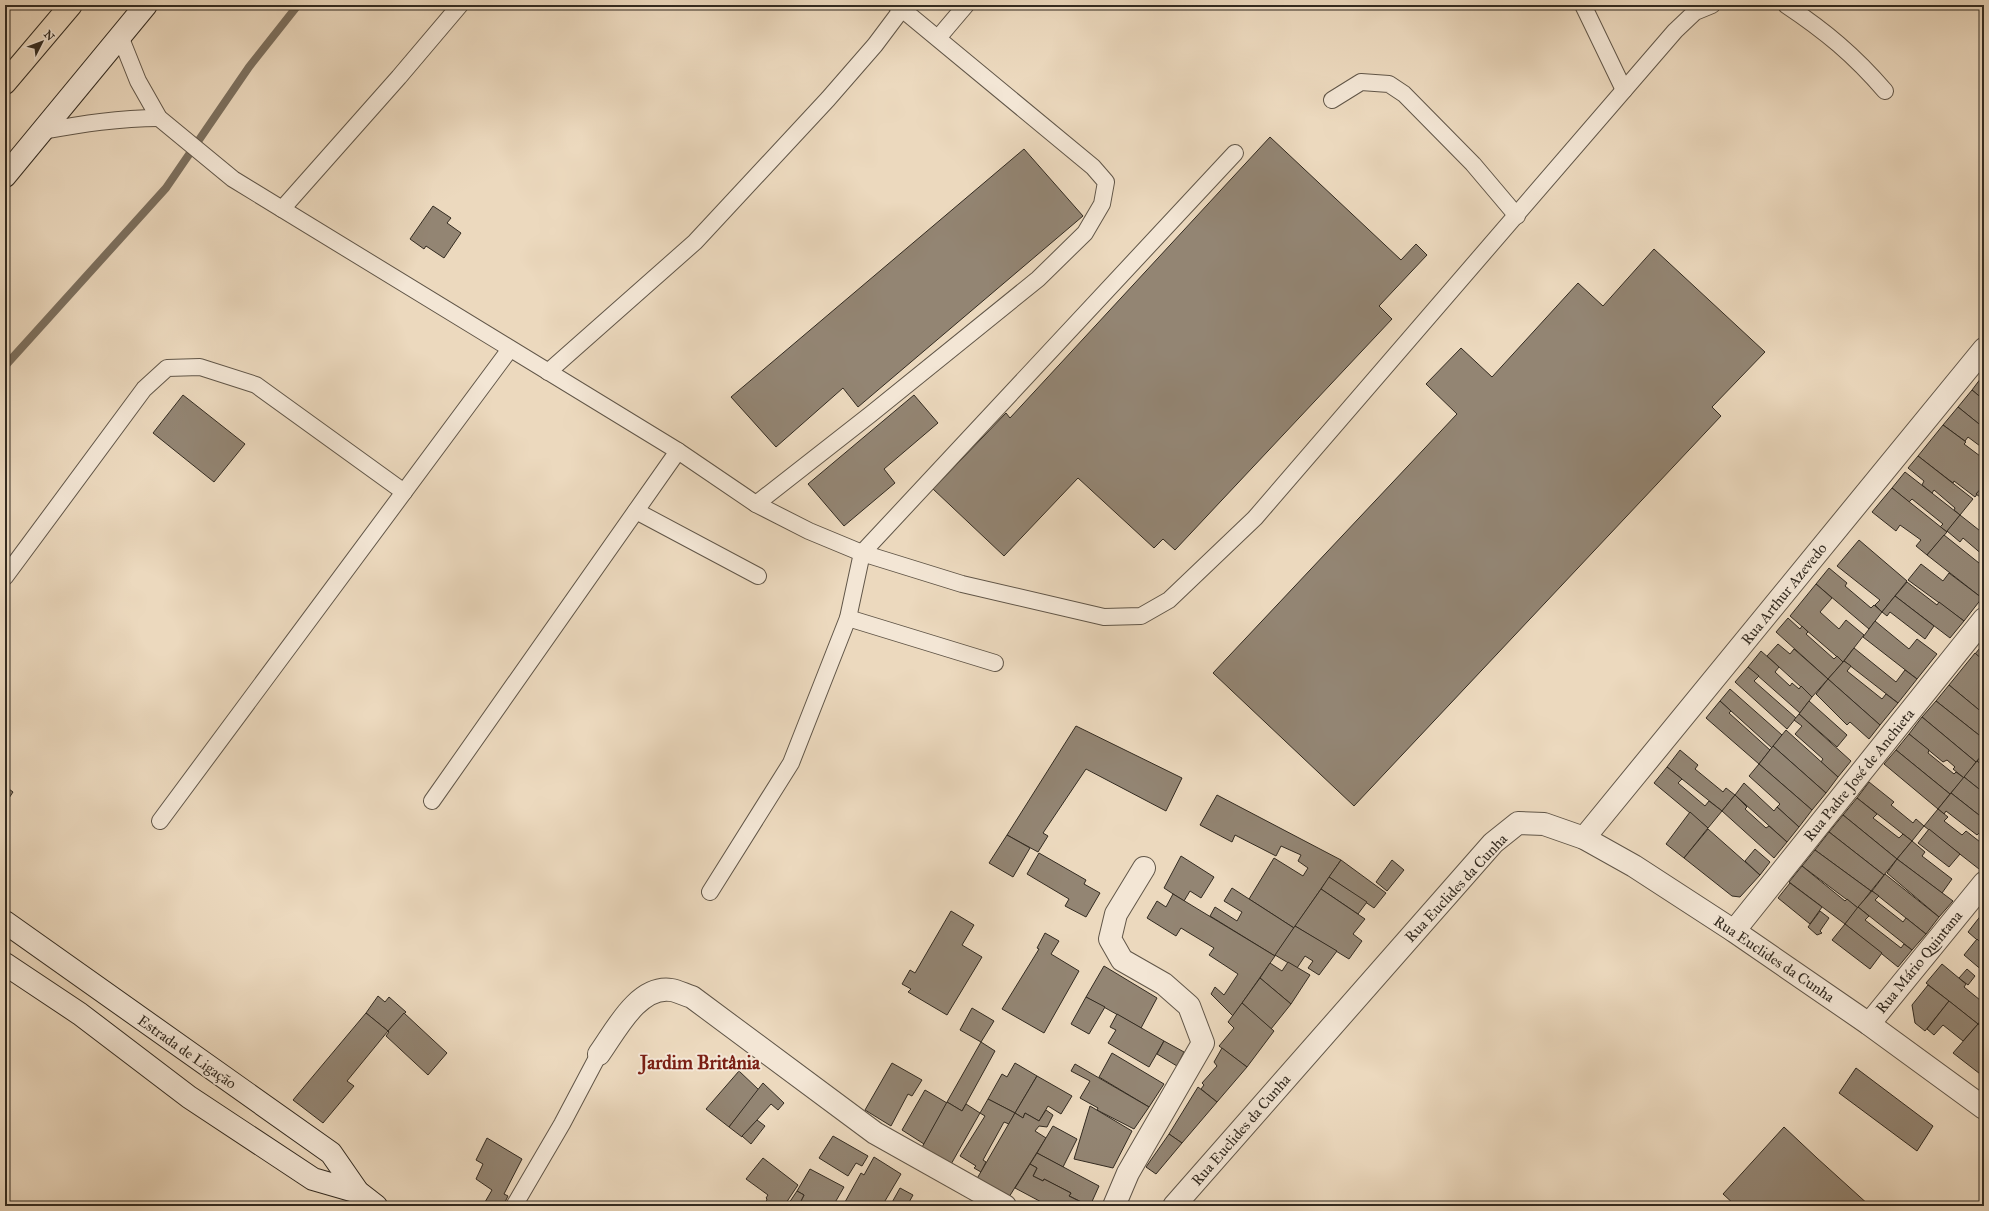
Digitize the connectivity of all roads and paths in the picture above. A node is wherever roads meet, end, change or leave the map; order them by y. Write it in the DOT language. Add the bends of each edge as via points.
graph roads {
  1 [pos="71,5"];
  2 [pos="146,5"];
  3 [pos="460,5"];
  4 [pos="966,5"];
  5 [pos="1583,5"];
  6 [pos="1712,5"];
  7 [pos="1786,5"];
  8 [pos="899,7"];
  9 [pos="120,36"];
  10 [pos="938,38"];
  11 [pos="5,83"];
  12 [pos="1624,90"];
  13 [pos="1885,90"];
  14 [pos="1332,100"];
  15 [pos="164,122"];
  16 [pos="43,131"];
  17 [pos="1235,153"];
  18 [pos="5,176"];
  19 [pos="282,209"];
  20 [pos="1517,216"];
  21 [pos="510,349"];
  22 [pos="1984,350"];
  23 [pos="548,372"];
  24 [pos="678,451"];
  25 [pos="404,492"];
  26 [pos="756,504"];
  27 [pos="636,511"];
  28 [pos="862,553"];
  29 [pos="758,576"];
  30 [pos="5,577"];
  31 [pos="848,618"];
  32 [pos="1984,619"];
  33 [pos="995,663"];
  34 [pos="432,801"];
  35 [pos="160,821"];
  36 [pos="1584,838"];
  37 [pos="1144,868"];
  38 [pos="1984,882"];
  39 [pos="710,892"];
  40 [pos="5,922"];
  41 [pos="1734,931"];
  42 [pos="5,964"];
  43 [pos="1869,1024"];
  44 [pos="599,1054"];
  45 [pos="1984,1108"];
  46 [pos="358,1192"];
  47 [pos="376,1206"];
  48 [pos="514,1206"];
  49 [pos="1005,1206"];
  50 [pos="1114,1206"];
  51 [pos="1174,1206"];
  1 -- 11 [label="highway"];
  2 -- 9 [label="street"];
  3 -- 19 [label="lane"];
  4 -- 10 [label="lane"];
  5 -- 12 [label="lane"];
  6 -- 12 [label="lane" via="1695,12 1675,31"];
  7 -- 13 [label="lane" via="1819,27 1862,64"];
  8 -- 10 [label="lane"];
  8 -- 23 [label="lane" via="874,45 828,99 695,242"];
  9 -- 15 [label="lane" via="138,81"];
  9 -- 16 [label="street"];
  10 -- 26 [label="lane" via="1093,167 1106,182 1102,204 1085,233 1038,279"];
  12 -- 20 [label="lane"];
  14 -- 20 [label="lane" via="1361,82 1389,84 1404,94 1473,164"];
  15 -- 16 [label="lane" via="129,118 94,121"];
  15 -- 19 [label="lane" via="233,179"];
  16 -- 18 [label="street"];
  17 -- 28 [label="lane"];
  19 -- 21 [label="lane"];
  20 -- 28 [label="lane" via="1255,518 1170,600 1141,616 1104,617 962,584"];
  21 -- 23 [label="lane"];
  21 -- 25 [label="lane"];
  22 -- 36 [label="street, Rua Arthur Azevedo"];
  23 -- 24 [label="lane"];
  24 -- 26 [label="lane"];
  24 -- 27 [label="lane"];
  25 -- 30 [label="lane" via="256,385 200,367 167,368 144,389"];
  25 -- 35 [label="lane"];
  26 -- 28 [label="lane" via="809,531"];
  27 -- 29 [label="lane"];
  27 -- 34 [label="lane"];
  28 -- 31 [label="lane"];
  31 -- 33 [label="lane"];
  31 -- 39 [label="lane" via="791,762"];
  32 -- 41 [label="street, Rua Padre José de Anchieta"];
  36 -- 41 [label="street, Rua Euclides da Cunha" via="1634,866"];
  36 -- 51 [label="street, Rua Euclides da Cunha" via="1544,824 1518,823 1492,843"];
  37 -- 50 [label="street" via="1116,914 1110,939 1122,960 1164,984 1188,1006 1203,1043 1154,1132 1128,1173"];
  38 -- 43 [label="street, Rua Mário Quintana"];
  40 -- 46 [label="street, Estrada de Ligação" via="331,1153"];
  41 -- 43 [label="street, Rua Euclides da Cunha"];
  42 -- 46 [label="street, Estrada de Ligação" via="80,1014 189,1097 313,1179"];
  43 -- 45 [label="street, Rua Euclides da Cunha"];
  44 -- 48 [label="lane"];
  44 -- 49 [label="street" via="632,1008 647,994 671,990 692,997 875,1133"];
  46 -- 47 [label="street, Estrada de Ligação"];
}
